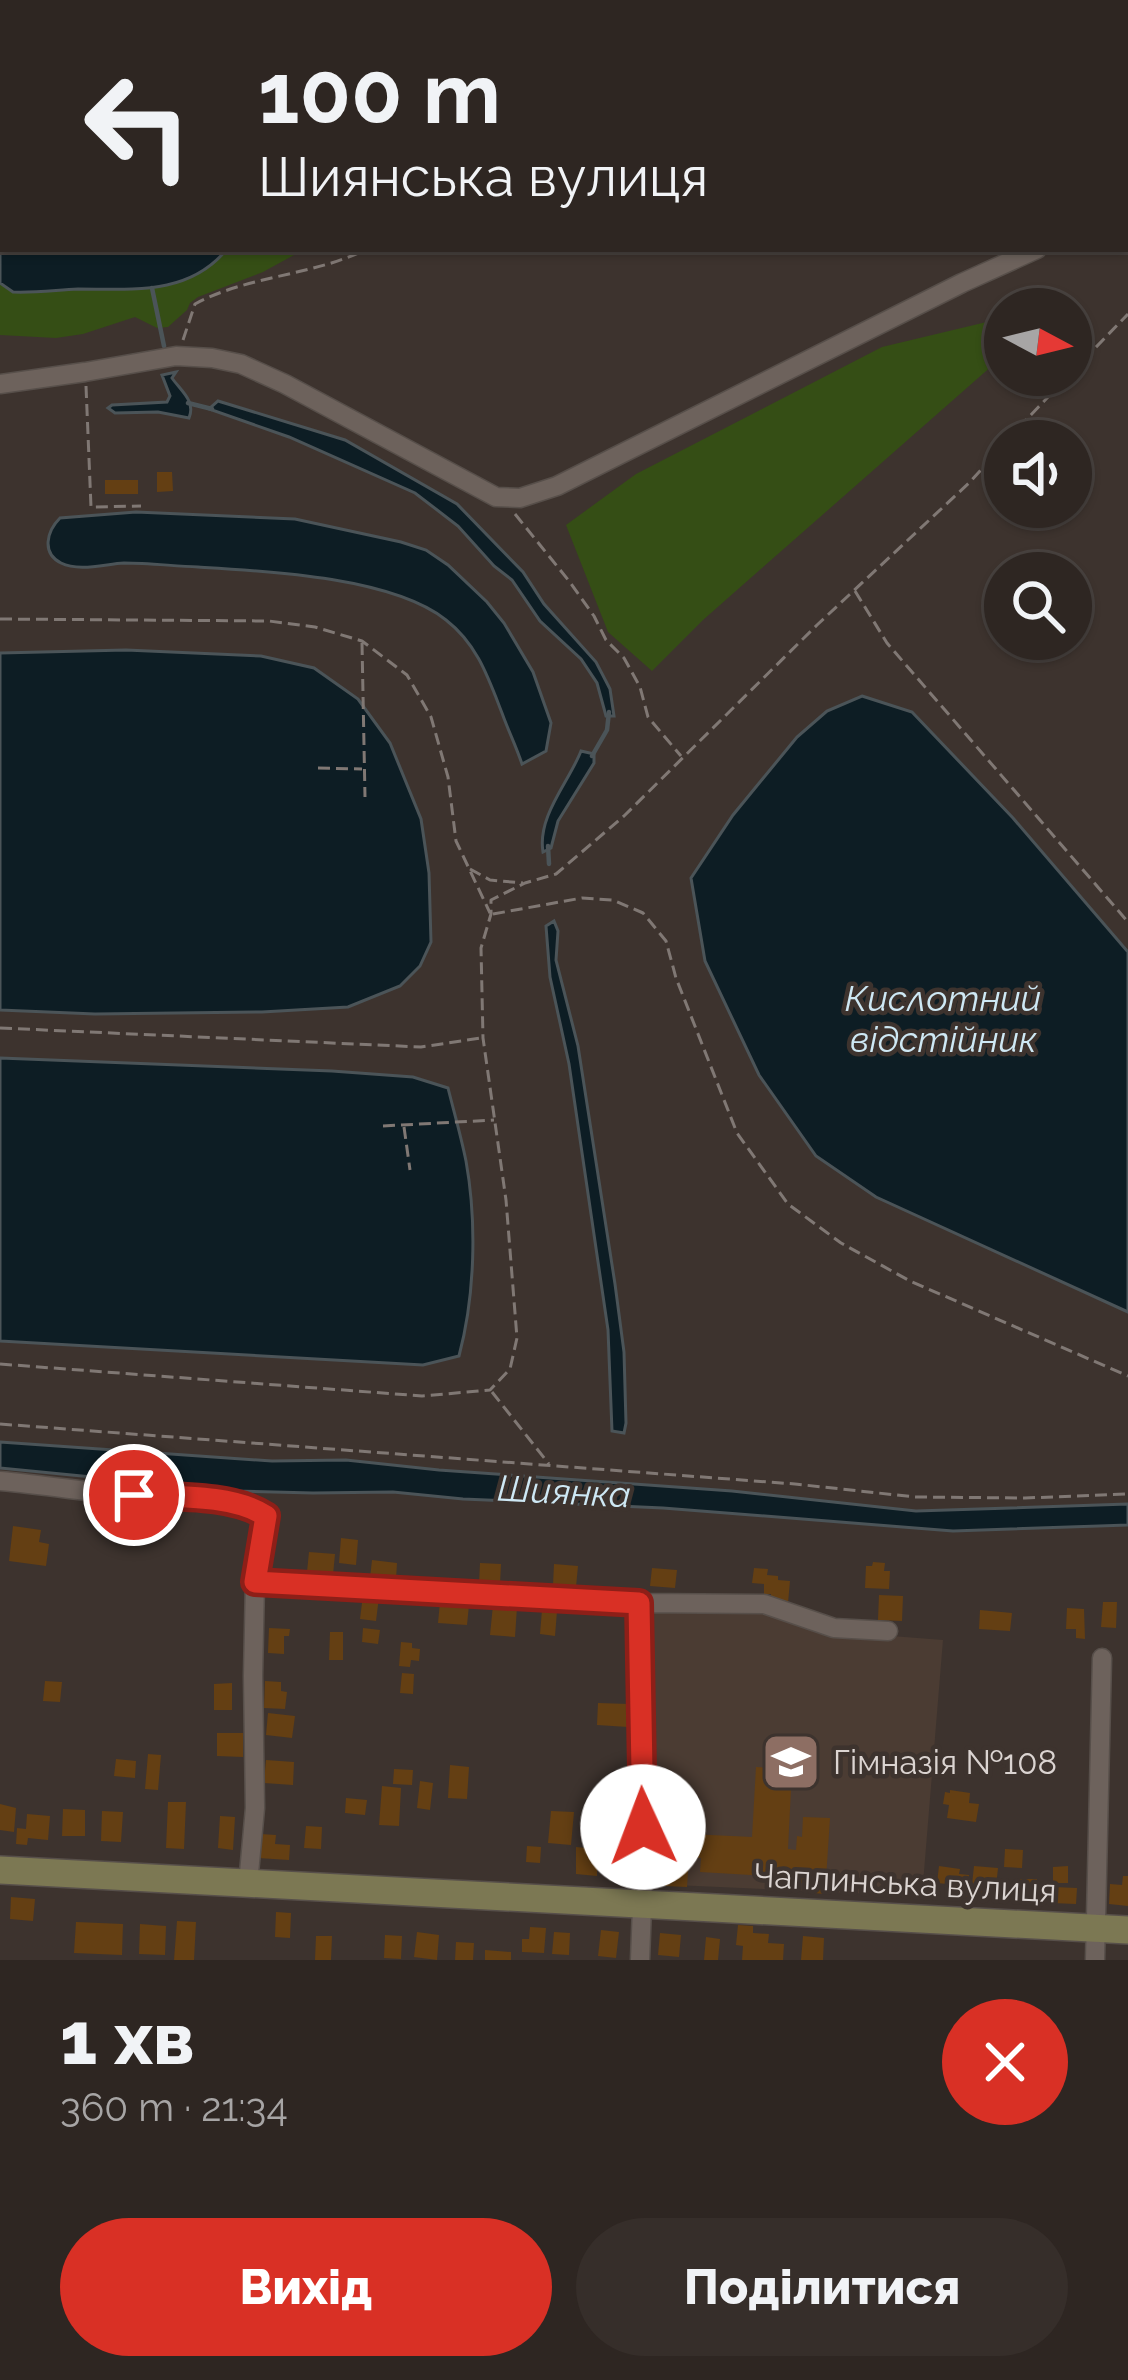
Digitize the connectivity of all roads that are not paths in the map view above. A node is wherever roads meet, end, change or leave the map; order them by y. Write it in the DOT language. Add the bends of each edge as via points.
graph roads {
  1 [pos="1030,252"];
  2 [pos="0,384"];
  3 [pos="0,1481"];
  4 [pos="255,1582"];
  5 [pos="639,1603"];
  6 [pos="888,1631"];
  7 [pos="1102,1658"];
  8 [pos="0,1870"];
  9 [pos="248,1884"];
  10 [pos="643,1906"];
  11 [pos="1097,1928"];
  12 [pos="1128,1930"];
  13 [pos="640,1960"];
  14 [pos="1096,1960"];
  1 -- 2 [label="street" via="520,498 470,484 241,364 176,356"];
  3 -- 4 [label="street" via="253,1508 266,1516"];
  4 -- 5 [label="street"];
  4 -- 9 [label="street"];
  5 -- 6 [label="street" via="764,1604 834,1628"];
  5 -- 10 [label="street"];
  7 -- 11 [label="street"];
  8 -- 9 [label="street, Чаплинська вулиця"];
  9 -- 10 [label="street, Чаплинська вулиця"];
  10 -- 11 [label="street, Чаплинська вулиця"];
  10 -- 13 [label="street"];
  11 -- 12 [label="street, Чаплинська вулиця"];
  11 -- 14 [label="street"];
}
